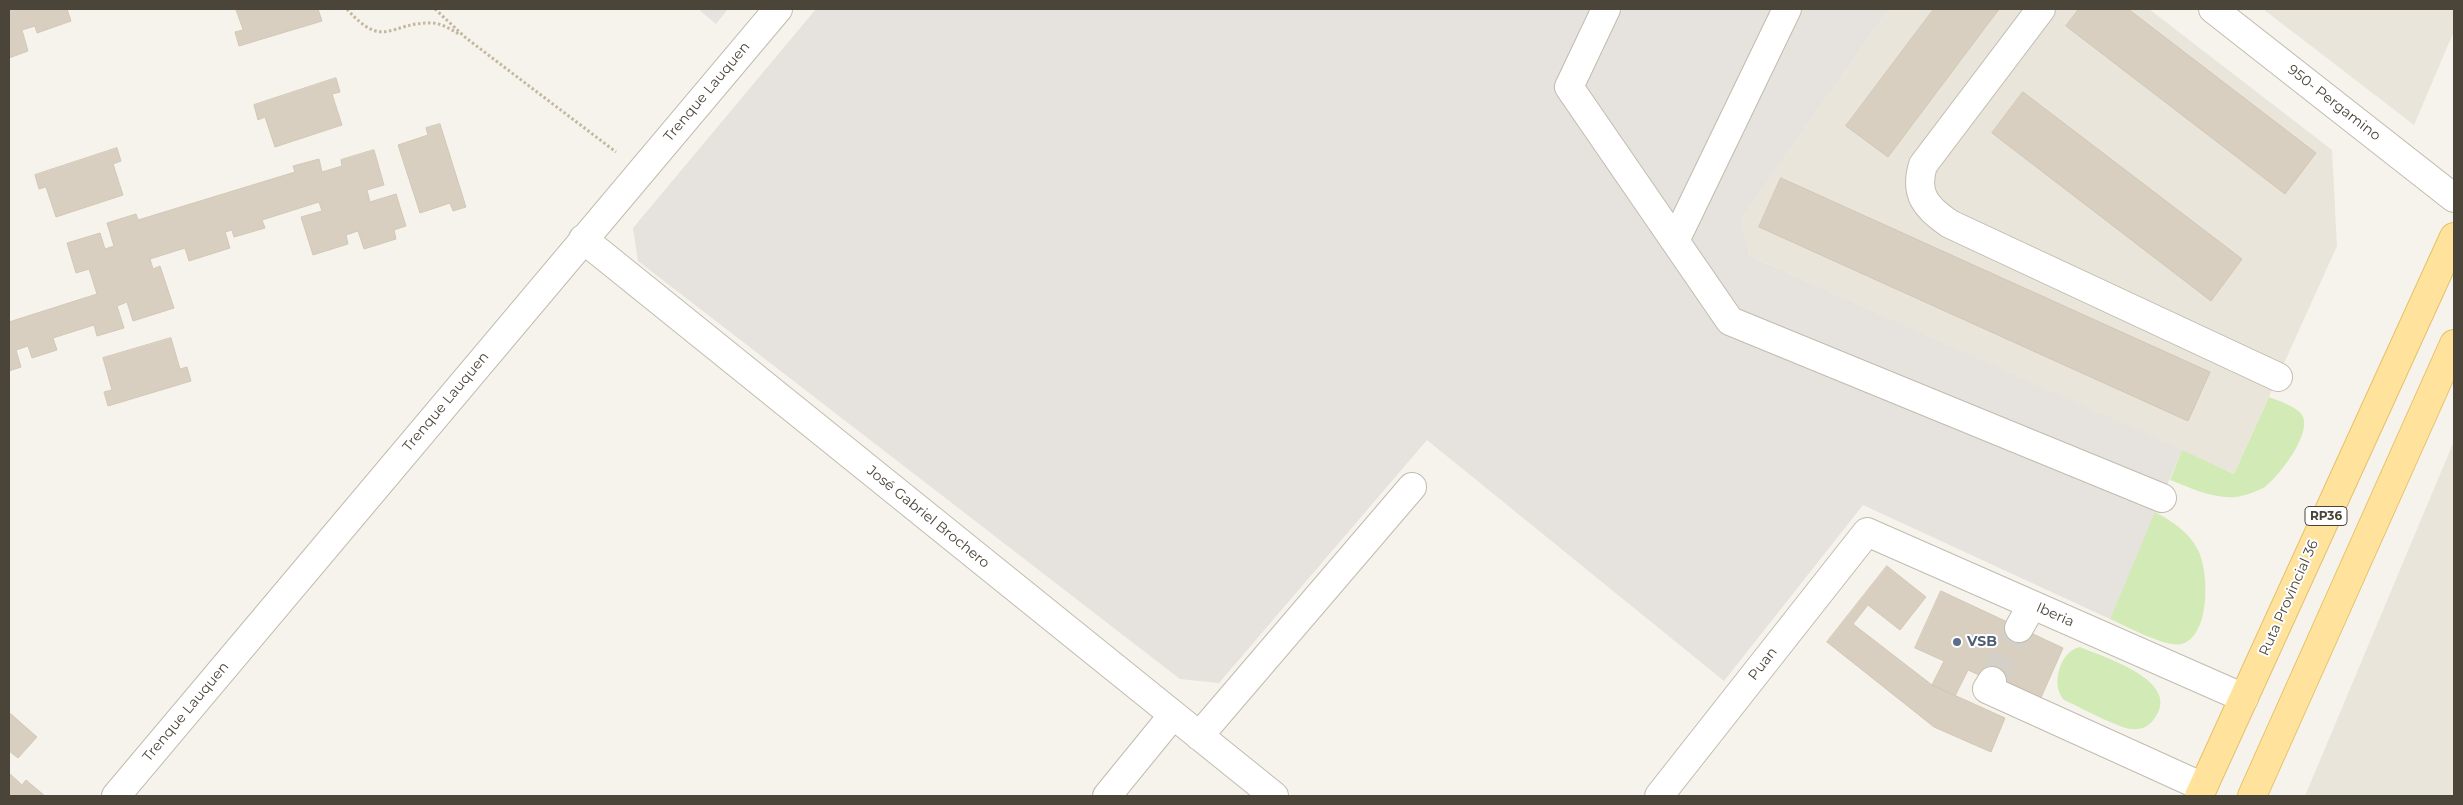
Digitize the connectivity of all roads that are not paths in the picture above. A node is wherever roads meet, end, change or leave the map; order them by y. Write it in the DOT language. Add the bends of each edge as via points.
graph roads {
  1 [pos="778,9"];
  2 [pos="1606,9"];
  3 [pos="1787,9"];
  4 [pos="2041,9"];
  5 [pos="2213,9"];
  6 [pos="2454,198"];
  7 [pos="2454,237"];
  8 [pos="583,239"];
  9 [pos="1675,241"];
  10 [pos="2454,344"];
  11 [pos="2278,377"];
  12 [pos="1412,487"];
  13 [pos="2162,498"];
  14 [pos="1867,532"];
  15 [pos="1992,681"];
  16 [pos="2244,698"];
  17 [pos="1173,715"];
  18 [pos="1199,736"];
  19 [pos="2201,792"];
  20 [pos="116,796"];
  21 [pos="1107,796"];
  22 [pos="1274,796"];
  23 [pos="1659,796"];
  24 [pos="2252,796"];
  1 -- 8 [label="street, Trenque Lauquen"];
  2 -- 9 [label="street" via="1569,87"];
  3 -- 9 [label="street"];
  4 -- 11 [label="street" via="1923,165 1919,184 1926,203 1950,224"];
  5 -- 6 [label="street, 950- Pergamino"];
  7 -- 16 [label="main road, Ruta Provincial 36 / RP36"];
  8 -- 17 [label="street, José Gabriel Brochero"];
  8 -- 20 [label="street, Trenque Lauquen"];
  9 -- 13 [label="street" via="1730,321"];
  10 -- 24 [label="main road"];
  12 -- 18 [label="street"];
  14 -- 16 [label="street, Iberia" via="2026,616"];
  14 -- 23 [label="street, Puan"];
  15 -- 19 [label="street" via="1987,689"];
  16 -- 19 [label="main road, Ruta Provincial 36 / RP36"];
  17 -- 18 [label="street, José Gabriel Brochero"];
  17 -- 21 [label="street"];
  18 -- 22 [label="street, José Gabriel Brochero"];
}
